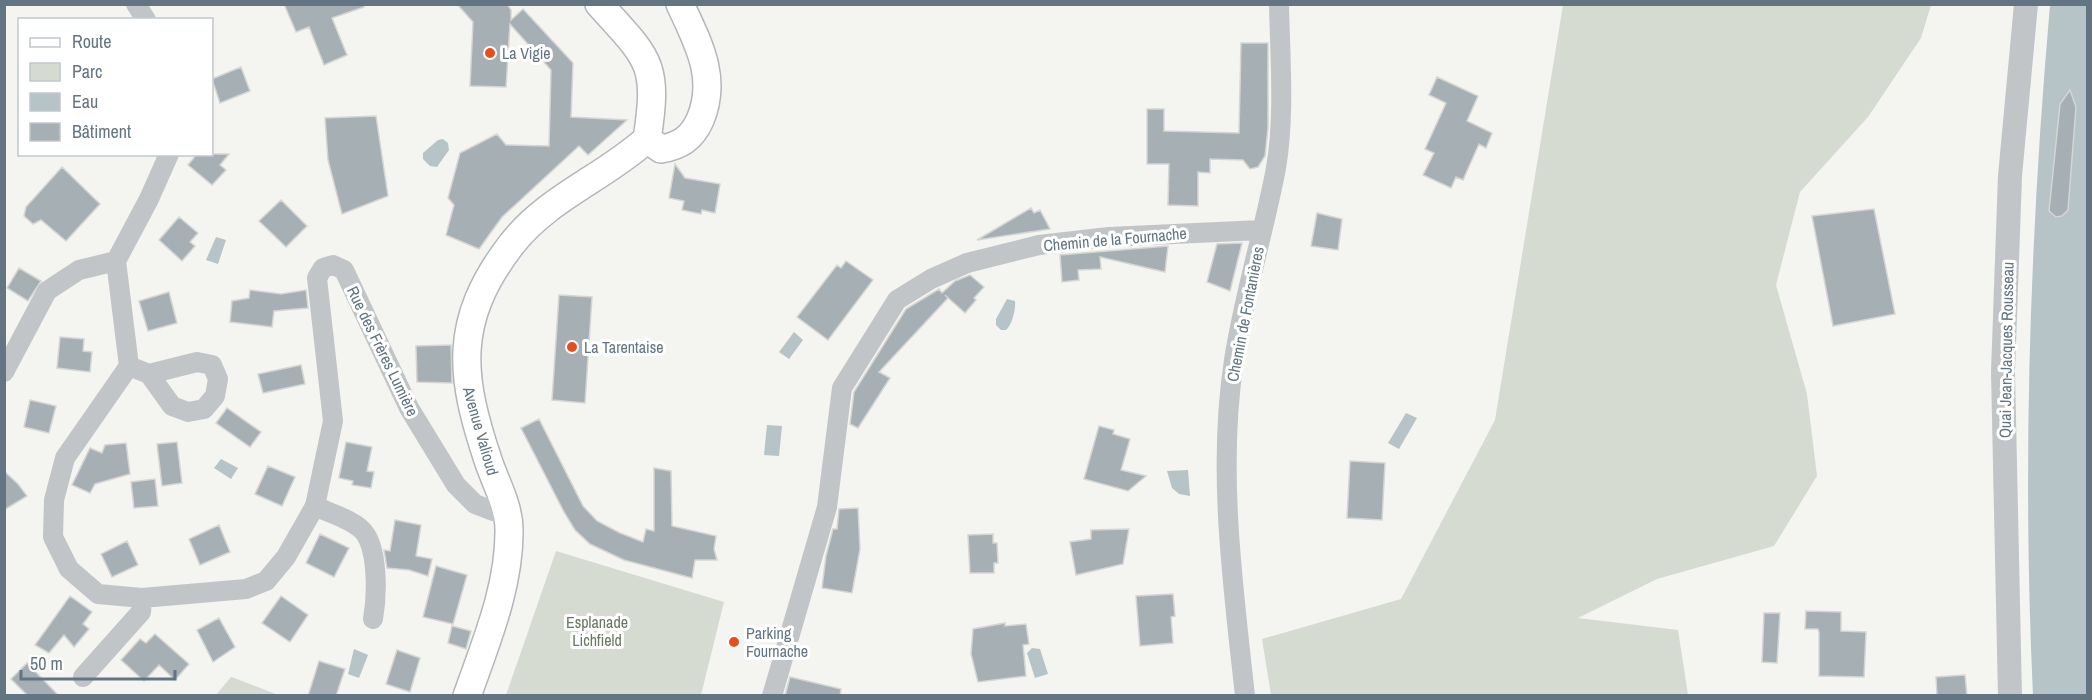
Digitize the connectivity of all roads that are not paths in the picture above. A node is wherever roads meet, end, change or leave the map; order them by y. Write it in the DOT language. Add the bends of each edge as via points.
graph roads {
  1 [pos="136,4"];
  2 [pos="599,4"];
  3 [pos="680,4"];
  4 [pos="1279,4"];
  5 [pos="2026,4"];
  6 [pos="145,18"];
  7 [pos="646,139"];
  8 [pos="168,156"];
  9 [pos="1261,230"];
  10 [pos="116,261"];
  11 [pos="129,366"];
  12 [pos="4,372"];
  13 [pos="149,374"];
  14 [pos="315,506"];
  15 [pos="504,508"];
  16 [pos="141,598"];
  17 [pos="374,619"];
  18 [pos="83,677"];
  19 [pos="467,696"];
  20 [pos="772,696"];
  21 [pos="1245,696"];
  22 [pos="2010,696"];
  1 -- 6 [label="street"];
  2 -- 7 [label="main road" via="633,42 652,76"];
  3 -- 7 [label="main road" via="708,72 705,108 697,128 679,146 662,149"];
  4 -- 9 [label="street, Chemin de Fontanières" via="1281,89 1277,156"];
  5 -- 22 [label="street, Quai Jean-Jacques Rousseau" via="2010,176 2003,372"];
  7 -- 15 [label="main road, Avenue Valioud" via="619,163 573,190 537,218 506,253 478,299 468,340 469,398"];
  8 -- 10 [label="street"];
  9 -- 20 [label="street, Chemin de la Fournache" via="1109,237 1039,245 967,263 897,300 842,388 827,507"];
  9 -- 21 [label="street, Chemin de Fontanières" via="1234,360 1226,448 1233,584"];
  10 -- 11 [label="street"];
  10 -- 12 [label="street" via="79,270 47,291"];
  11 -- 13 [label="street"];
  11 -- 16 [label="street, Rue des Frères Lumière" via="66,458 54,500 53,537 69,569 98,594"];
  14 -- 15 [label="street, Rue des Frères Lumière" via="333,421 317,278 323,268 333,265 344,270 409,408 456,485 475,504 493,511"];
  14 -- 16 [label="street, Rue des Frères Lumière" via="286,558 266,581 246,589"];
  14 -- 17 [label="street" via="359,527 369,537 378,594"];
  15 -- 19 [label="main road, Avenue Valioud" via="509,527 505,572 496,613"];
  16 -- 18 [label="street" via="141,612"];
}
